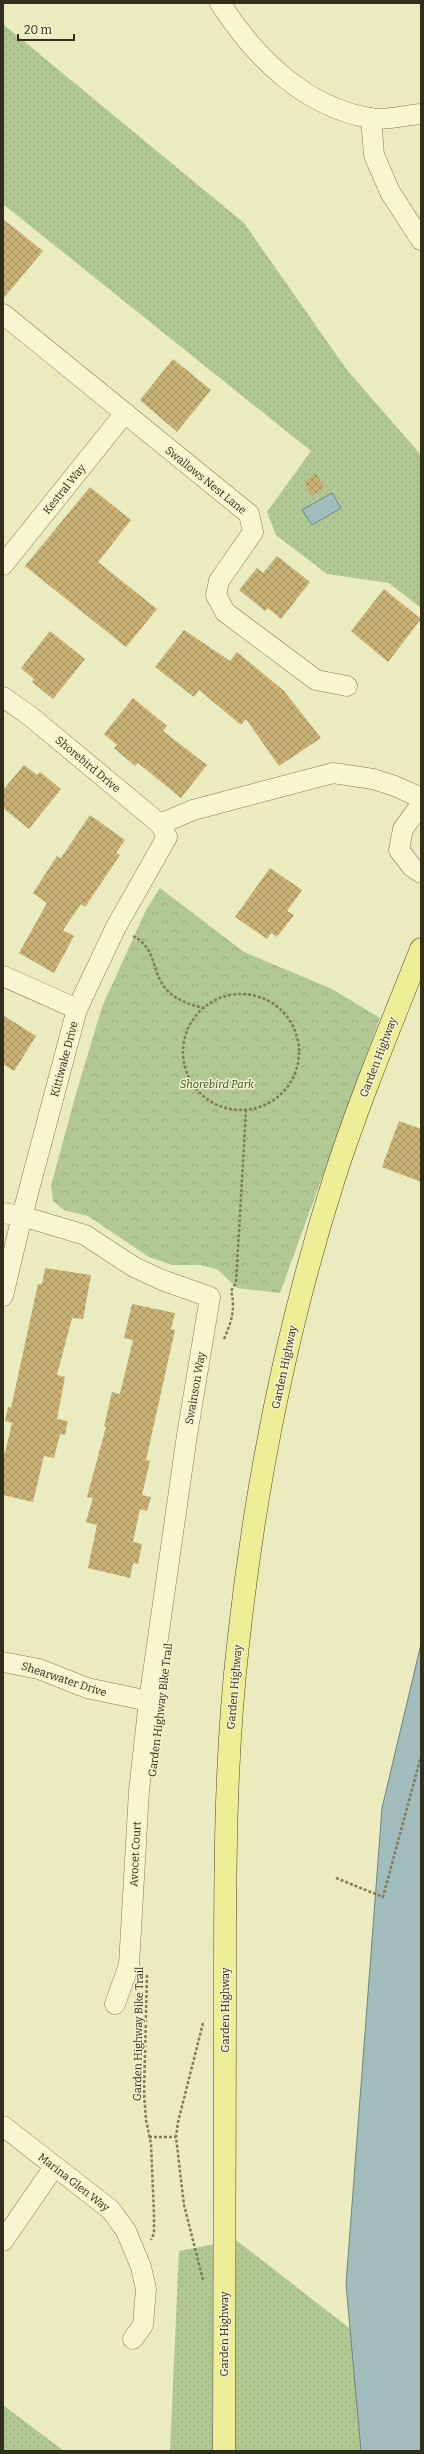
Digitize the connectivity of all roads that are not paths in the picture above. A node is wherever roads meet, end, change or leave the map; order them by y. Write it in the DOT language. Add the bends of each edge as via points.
graph roads {
  1 [pos="220,3"];
  2 [pos="421,114"];
  3 [pos="371,118"];
  4 [pos="421,240"];
  5 [pos="3,315"];
  6 [pos="125,413"];
  7 [pos="3,565"];
  8 [pos="347,686"];
  9 [pos="3,697"];
  10 [pos="421,798"];
  11 [pos="421,804"];
  12 [pos="164,830"];
  13 [pos="421,873"];
  14 [pos="421,949"];
  15 [pos="3,976"];
  16 [pos="77,1009"];
  17 [pos="12,1214"];
  18 [pos="3,1296"];
  19 [pos="3,1662"];
  20 [pos="149,1701"];
  21 [pos="115,2004"];
  22 [pos="3,2126"];
  23 [pos="54,2167"];
  24 [pos="3,2241"];
  25 [pos="133,2339"];
  26 [pos="224,2451"];
  1 -- 3 [label="street" via="238,31 263,59 292,83 324,102"];
  2 -- 3 [label="street"];
  3 -- 4 [label="street" via="374,155 390,192"];
  5 -- 6 [label="street, Swallows Nest Lane"];
  6 -- 7 [label="street, Kestral Way"];
  6 -- 8 [label="street, Swallows Nest Lane" via="249,514 253,532 219,581 216,595 225,612 316,680"];
  9 -- 12 [label="street, Shorebird Drive" via="30,716"];
  10 -- 12 [label="street" via="372,779 333,774 194,810"];
  11 -- 13 [label="street" via="403,829 399,850 412,867"];
  12 -- 16 [label="street, Kittiwake Drive"];
  14 -- 26 [label="main road, Garden Highway" via="366,1088 334,1178 305,1276 268,1446 242,1615 226,1805"];
  15 -- 16 [label="street"];
  16 -- 17 [label="street, Kittiwake Drive"];
  17 -- 18 [label="street, Kittiwake Drive"];
  17 -- 20 [label="street, Swainson Way" via="85,1236 134,1267 210,1297 187,1435"];
  19 -- 20 [label="street, Shearwater Drive" via="39,1669 87,1688"];
  20 -- 21 [label="street, Avocet Court" via="139,1791 129,1965"];
  22 -- 23 [label="street, Marina Glen Way"];
  23 -- 24 [label="street"];
  23 -- 25 [label="street, Marina Glen Way" via="111,2210 126,2231 146,2289 143,2325"];
}
